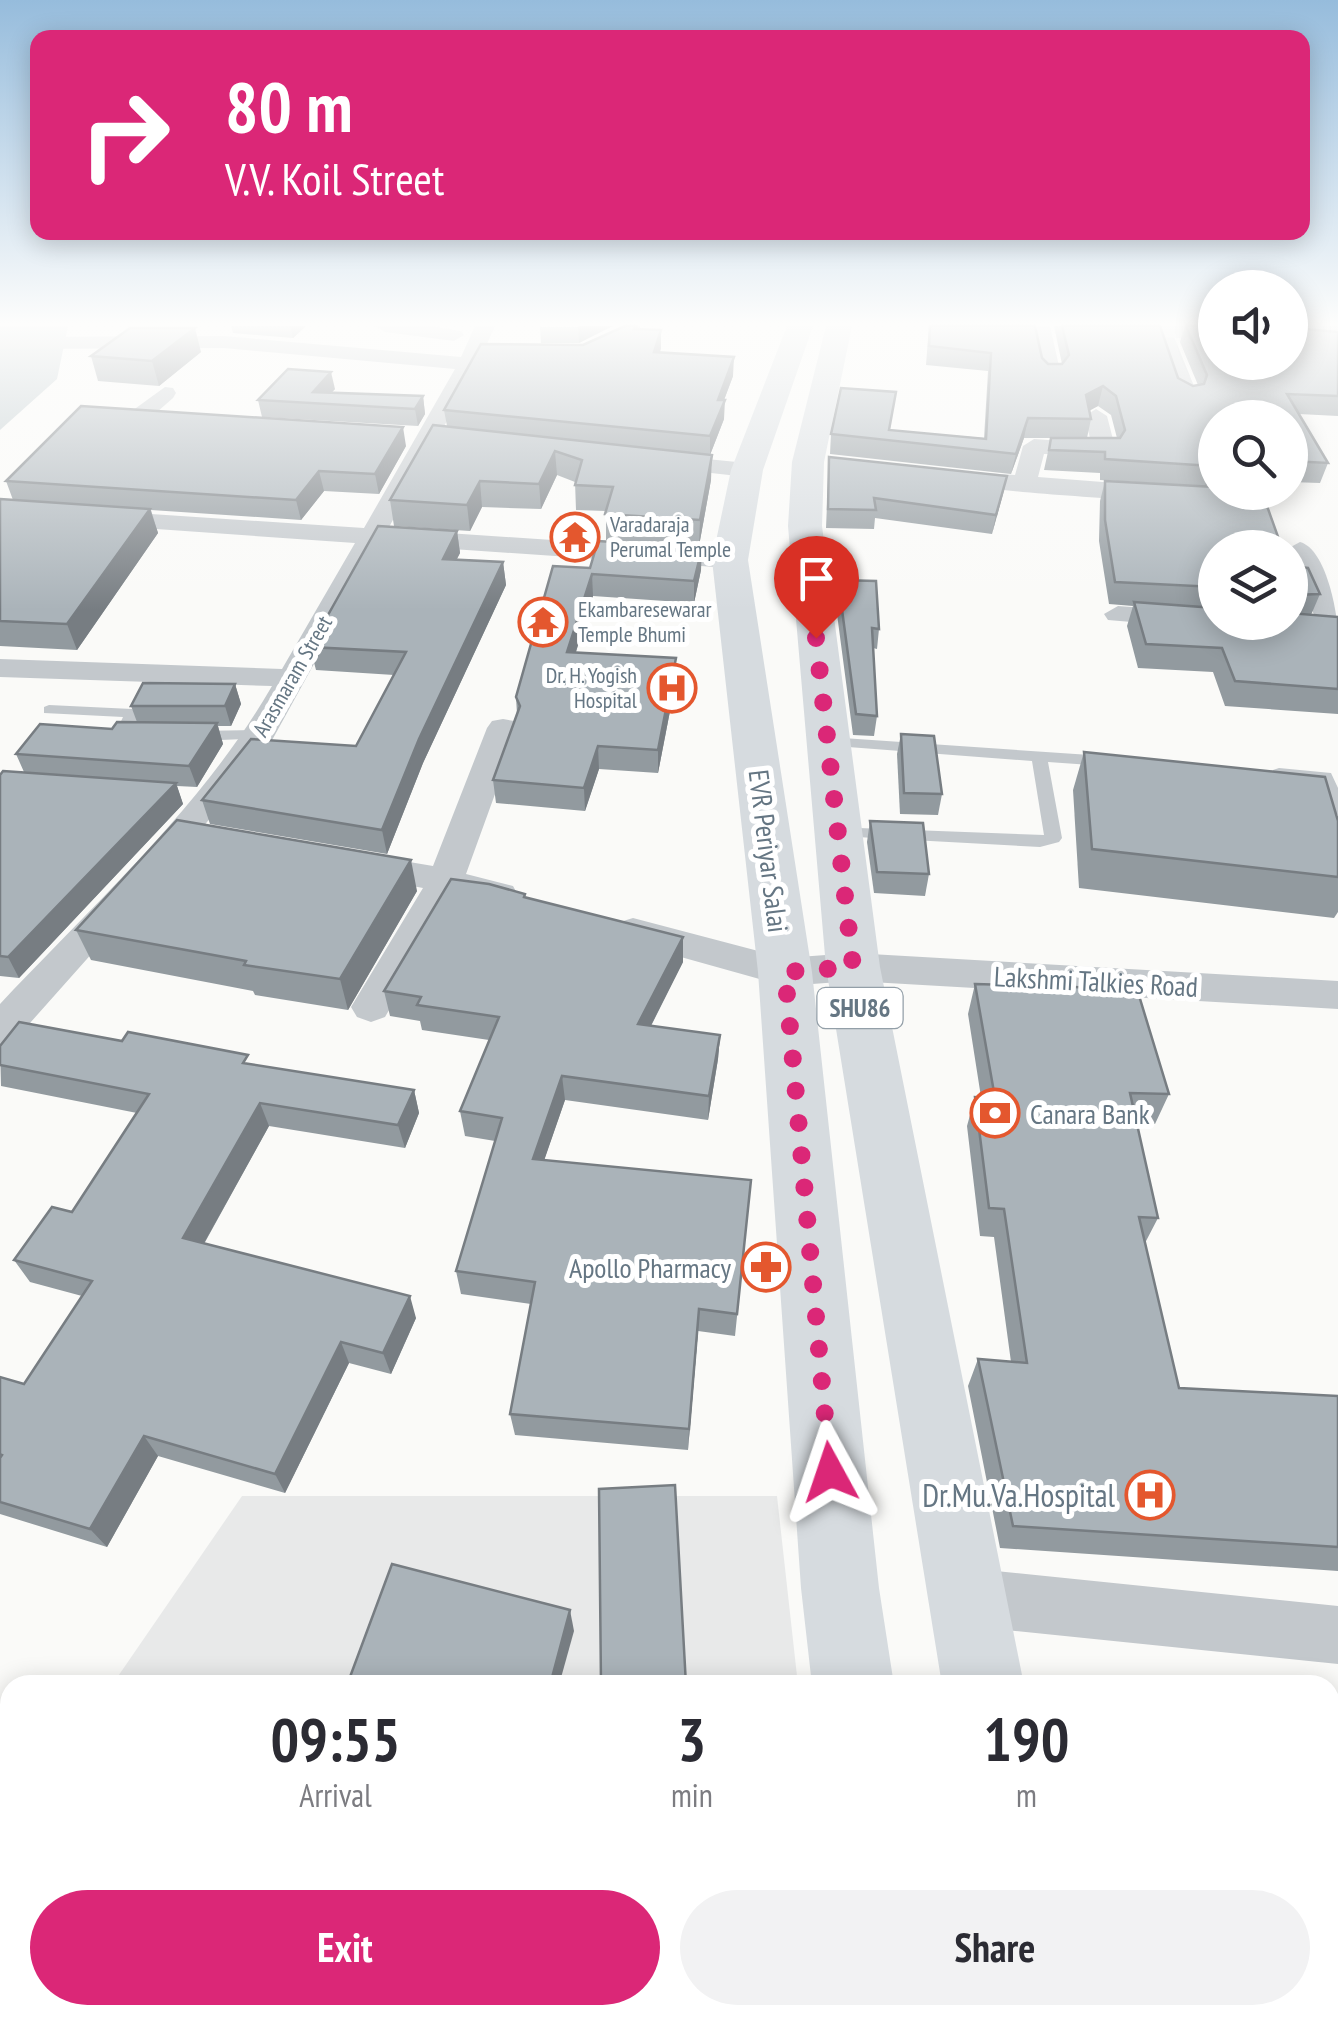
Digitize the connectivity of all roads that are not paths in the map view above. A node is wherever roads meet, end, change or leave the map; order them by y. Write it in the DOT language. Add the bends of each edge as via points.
graph roads {
  1 [pos="131,420"];
  2 [pos="427,420"];
  3 [pos="765,420"];
  4 [pos="825,420"];
  5 [pos="1097,420"];
  6 [pos="170,423"];
  7 [pos="416,437"];
  8 [pos="462,441"];
  9 [pos="633,458"];
  10 [pos="747,470"];
  11 [pos="926,475"];
  12 [pos="1024,486"];
  13 [pos="1198,497"];
  14 [pos="0,512"];
  15 [pos="370,536"];
  16 [pos="730,560"];
  17 [pos="1308,568"];
  18 [pos="1118,614"];
  19 [pos="1198,620"];
  20 [pos="1308,628"];
  21 [pos="1336,630"];
  22 [pos="0,668"];
  23 [pos="292,678"];
  24 [pos="49,710"];
  25 [pos="503,728"];
  26 [pos="156,736"];
  27 [pos="174,736"];
  28 [pos="260,736"];
  29 [pos="828,742"];
  30 [pos="1039,756"];
  31 [pos="1115,762"];
  32 [pos="1268,772"];
  33 [pos="1338,810"];
  34 [pos="838,831"];
  35 [pos="178,834"];
  36 [pos="217,841"];
  37 [pos="331,860"];
  38 [pos="446,880"];
  39 [pos="540,906"];
  40 [pos="596,921"];
  41 [pos="853,967"];
  42 [pos="785,972"];
  43 [pos="1338,995"];
  44 [pos="371,1007"];
  45 [pos="0,1030"];
  46 [pos="966,1597"];
  47 [pos="1338,1635"];
  48 [pos="852,1675"];
  49 [pos="980,1675"];
  1 -- 6 [label="street"];
  2 -- 7 [label="street, Arasmaram Street"];
  3 -- 10 [label="main road, EVR Periyar Salai / SHU86"];
  4 -- 29 [label="main road, SHU86" via="805,526"];
  5 -- 12 [label="street" via="1104,451 1034,446"];
  7 -- 8 [label="street"];
  7 -- 15 [label="street, Arasmaram Street"];
  9 -- 10 [label="street"];
  10 -- 16 [label="main road, EVR Periyar Salai / SHU86"];
  11 -- 12 [label="street"];
  12 -- 13 [label="street"];
  14 -- 15 [label="street"];
  15 -- 16 [label="street"];
  15 -- 23 [label="street, Arasmaram Street"];
  16 -- 42 [label="main road, EVR Periyar Salai / SHU86"];
  17 -- 21 [label="street"];
  18 -- 19 [label="street"];
  20 -- 21 [label="street"];
  22 -- 23 [label="street"];
  23 -- 28 [label="street, Arasmaram Street"];
  24 -- 26 [label="lane" via="127,712 132,714 124,732"];
  25 -- 38 [label="street"];
  27 -- 28 [label="lane"];
  28 -- 35 [label="street, Arasmaram Street" via="200,796"];
  29 -- 30 [label="lane"];
  29 -- 34 [label="main road, SHU86"];
  30 -- 31 [label="lane"];
  30 -- 34 [label="lane" via="1052,838"];
  32 -- 33 [label="lane" via="1326,776"];
  34 -- 41 [label="main road, SHU86"];
  35 -- 36 [label="street"];
  35 -- 45 [label="street, Arasmaram Street"];
  37 -- 38 [label="street"];
  38 -- 39 [label="street"];
  38 -- 44 [label="street"];
  40 -- 42 [label="street, Lakshmi Talkies Road"];
  41 -- 42 [label="street, Lakshmi Talkies Road"];
  41 -- 43 [label="street, Lakshmi Talkies Road"];
  41 -- 46 [label="main road, SHU86"];
  42 -- 48 [label="main road, EVR Periyar Salai / SHU86"];
  46 -- 47 [label="street"];
  46 -- 49 [label="main road, SHU86"];
}
